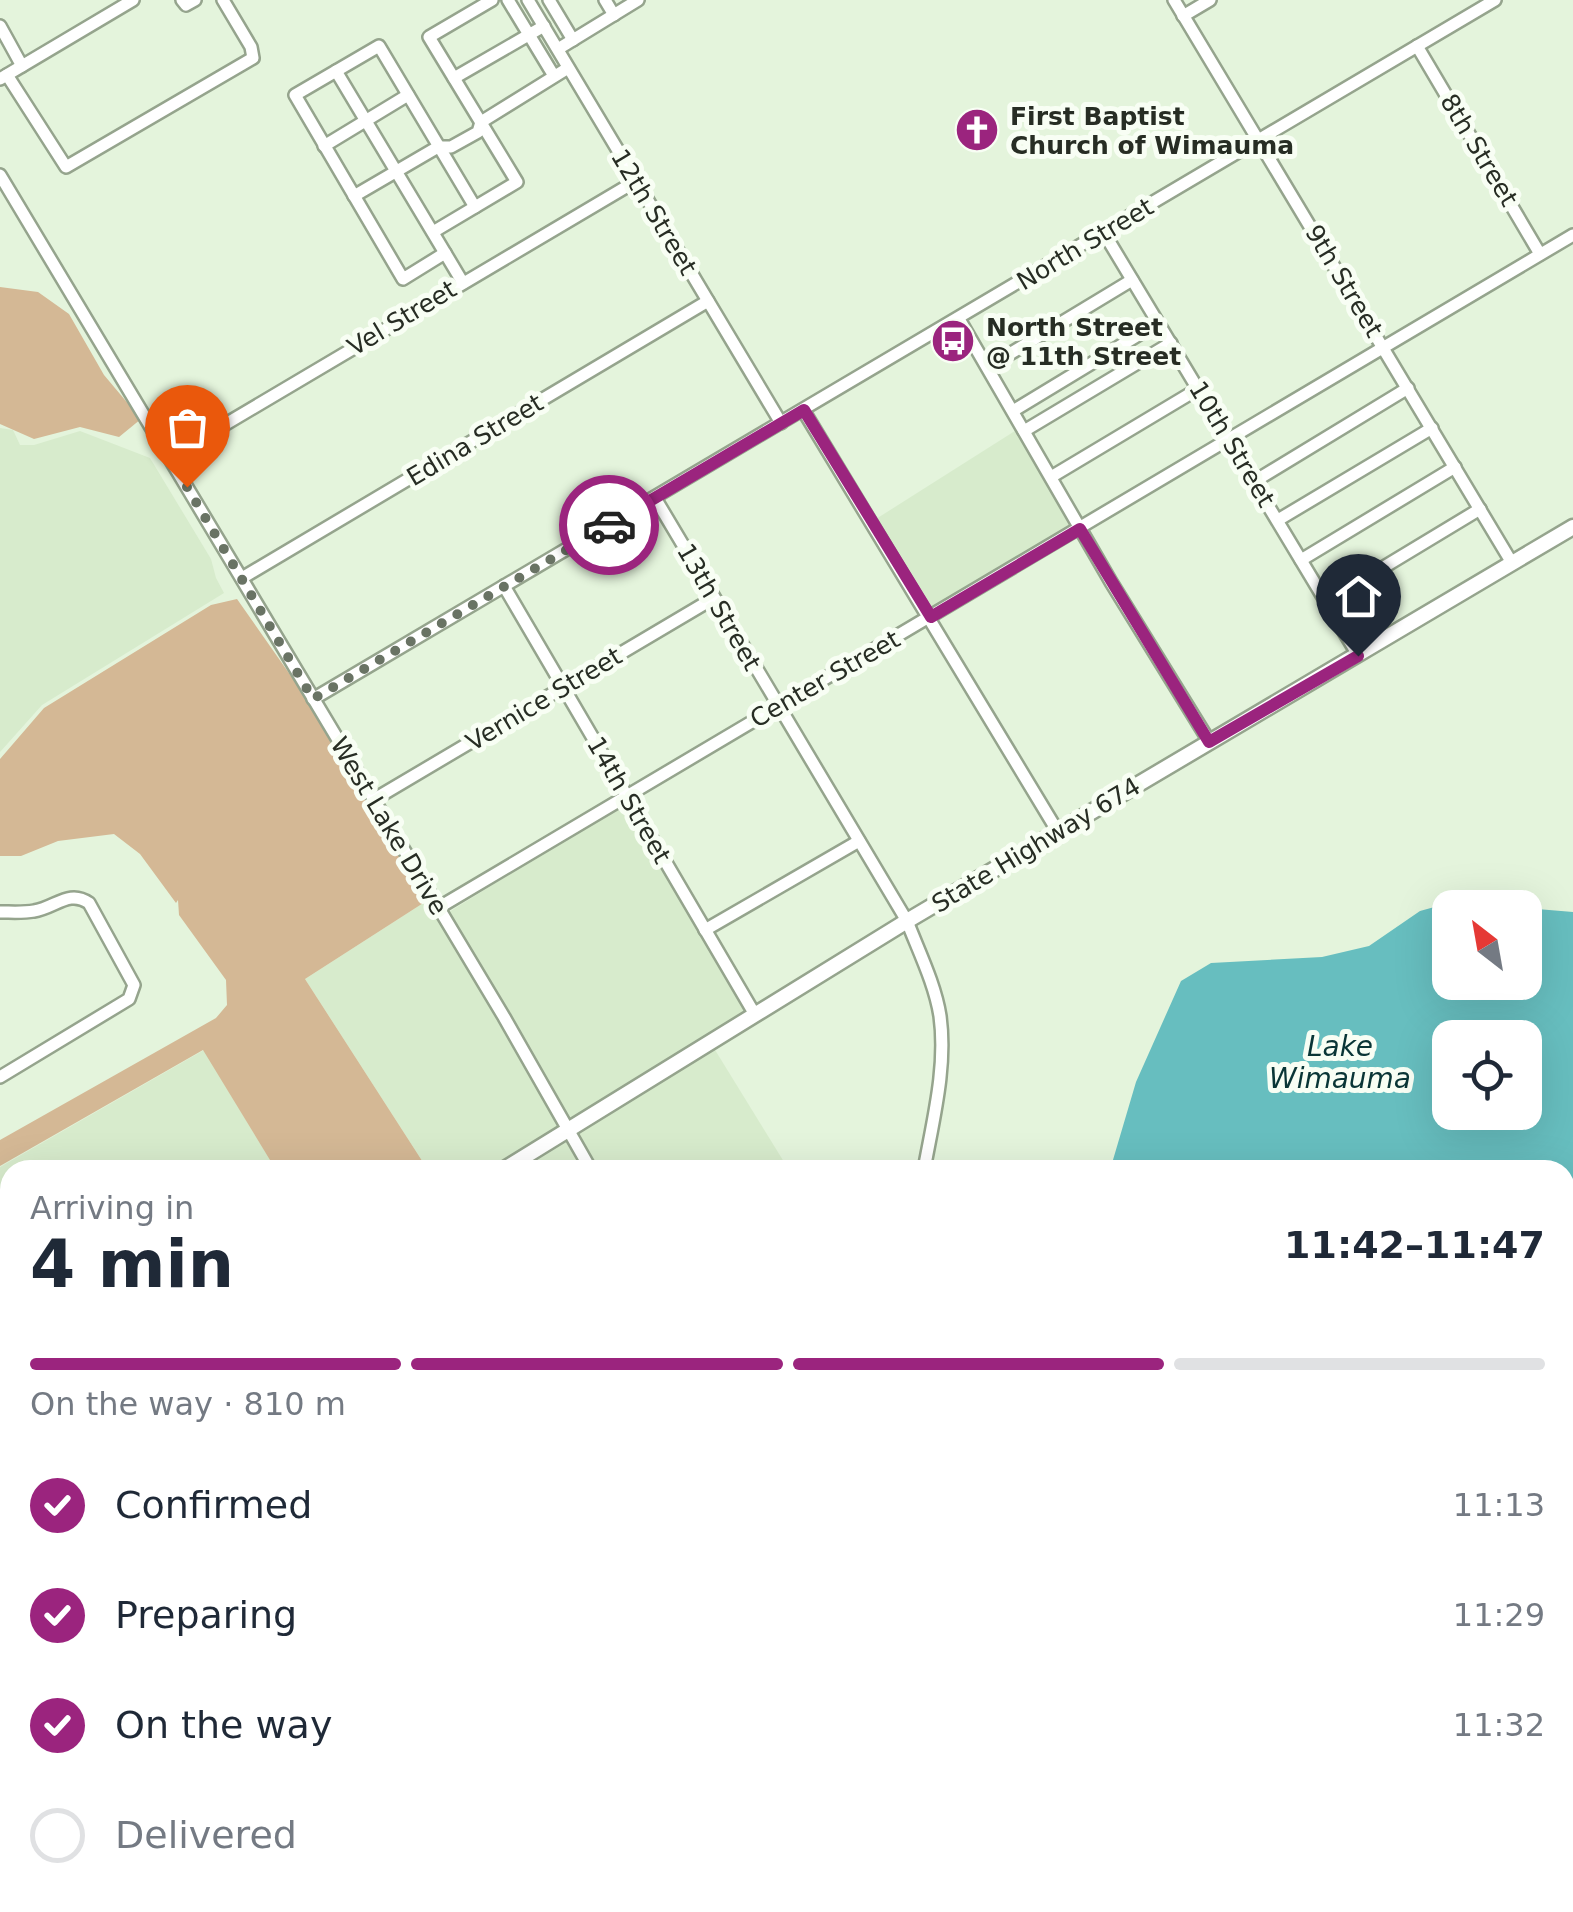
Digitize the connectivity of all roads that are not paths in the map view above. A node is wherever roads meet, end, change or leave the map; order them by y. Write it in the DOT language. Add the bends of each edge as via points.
graph roads {
  1 [pos="133,0"];
  2 [pos="182,0"];
  3 [pos="194,0"];
  4 [pos="223,0"];
  5 [pos="492,0"];
  6 [pos="508,0"];
  7 [pos="528,0"];
  8 [pos="550,0"];
  9 [pos="604,0"];
  10 [pos="638,0"];
  11 [pos="1174,0"];
  12 [pos="1210,0"];
  13 [pos="1465,0"];
  14 [pos="1495,0"];
  15 [pos="1472,13"];
  16 [pos="614,15"];
  17 [pos="1183,16"];
  18 [pos="0,26"];
  19 [pos="544,26"];
  20 [pos="529,34"];
  21 [pos="573,40"];
  22 [pos="1417,46"];
  23 [pos="558,50"];
  24 [pos="22,66"];
  25 [pos="568,68"];
  26 [pos="336,71"];
  27 [pos="554,76"];
  28 [pos="4,77"];
  29 [pos="454,78"];
  30 [pos="408,95"];
  31 [pos="365,120"];
  32 [pos="481,122"];
  33 [pos="1258,140"];
  34 [pos="324,146"];
  35 [pos="438,146"];
  36 [pos="396,172"];
  37 [pos="0,175"];
  38 [pos="636,181"];
  39 [pos="354,196"];
  40 [pos="474,207"];
  41 [pos="433,232"];
  42 [pos="1104,233"];
  43 [pos="1573,235"];
  44 [pos="445,254"];
  45 [pos="1540,254"];
  46 [pos="1132,280"];
  47 [pos="463,283"];
  48 [pos="708,301"];
  49 [pos="959,319"];
  50 [pos="1158,323"];
  51 [pos="1171,343"];
  52 [pos="1384,348"];
  53 [pos="988,366"];
  54 [pos="1198,388"];
  55 [pos="1408,388"];
  56 [pos="804,410"];
  57 [pos="1013,410"];
  58 [pos="782,423"];
  59 [pos="1432,428"];
  60 [pos="1024,431"];
  61 [pos="1230,439"];
  62 [pos="170,458"];
  63 [pos="1455,467"];
  64 [pos="1051,478"];
  65 [pos="1255,481"];
  66 [pos="654,498"];
  67 [pos="1480,509"];
  68 [pos="1278,520"];
  69 [pos="1573,527"];
  70 [pos="1080,529"];
  71 [pos="1301,560"];
  72 [pos="1512,563"];
  73 [pos="242,578"];
  74 [pos="504,586"];
  75 [pos="714,598"];
  76 [pos="1326,602"];
  77 [pos="931,617"];
  78 [pos="1358,656"];
  79 [pos="564,688"];
  80 [pos="313,699"];
  81 [pos="778,706"];
  82 [pos="1209,742"];
  83 [pos="627,796"];
  84 [pos="374,800"];
  85 [pos="1058,832"];
  86 [pos="859,841"];
  87 [pos="438,908"];
  88 [pos="0,912"];
  89 [pos="907,921"];
  90 [pos="705,930"];
  91 [pos="754,1013"];
  92 [pos="0,1077"];
  93 [pos="568,1129"];
  94 [pos="519,1160"];
  95 [pos="585,1160"];
  96 [pos="926,1160"];
  1 -- 24 [label="street"];
  2 -- 3 [label="street"];
  4 -- 28 [label="street" via="252,58 66,168"];
  5 -- 29 [label="street" via="429,37"];
  6 -- 20 [label="street"];
  7 -- 19 [label="street, 12th Street"];
  8 -- 21 [label="street"];
  9 -- 16 [label="street"];
  10 -- 16 [label="street"];
  11 -- 17 [label="street, 9th Street"];
  12 -- 17 [label="street"];
  13 -- 15 [label="street"];
  14 -- 15 [label="street, North Street"];
  15 -- 22 [label="street, North Street"];
  16 -- 21 [label="street"];
  17 -- 33 [label="street, 9th Street"];
  18 -- 24 [label="street"];
  19 -- 20 [label="street"];
  19 -- 23 [label="street, 12th Street"];
  20 -- 27 [label="street"];
  20 -- 29 [label="street"];
  21 -- 23 [label="street"];
  22 -- 33 [label="street, North Street"];
  22 -- 45 [label="street, 8th Street"];
  23 -- 25 [label="street, 12th Street"];
  24 -- 28 [label="street"];
  25 -- 27 [label="street"];
  25 -- 38 [label="street, 12th Street"];
  26 -- 30 [label="street" via="379,46"];
  26 -- 31 [label="street"];
  26 -- 34 [label="street" via="295,95"];
  27 -- 32 [label="street"];
  29 -- 32 [label="street"];
  30 -- 31 [label="street"];
  30 -- 35 [label="street"];
  31 -- 34 [label="street"];
  31 -- 36 [label="street"];
  32 -- 35 [label="street" via="465,140"];
  32 -- 40 [label="street" via="517,182"];
  33 -- 42 [label="street, North Street"];
  33 -- 52 [label="street, 9th Street"];
  34 -- 39 [label="street"];
  35 -- 36 [label="street"];
  35 -- 40 [label="street"];
  36 -- 39 [label="street"];
  36 -- 41 [label="street"];
  37 -- 62 [label="street, West Lake Drive"];
  38 -- 47 [label="street, Vel Street"];
  38 -- 48 [label="street, 12th Street"];
  39 -- 44 [label="street" via="403,279"];
  40 -- 41 [label="street"];
  41 -- 44 [label="street"];
  42 -- 46 [label="street, 10th Street"];
  42 -- 49 [label="street, North Street"];
  43 -- 45 [label="street, Center Street"];
  44 -- 47 [label="street"];
  45 -- 52 [label="street, Center Street"];
  46 -- 50 [label="street, 10th Street"];
  46 -- 53 [label="street"];
  47 -- 62 [label="street, Vel Street"];
  48 -- 58 [label="street, 12th Street"];
  48 -- 73 [label="street, Edina Street"];
  49 -- 53 [label="street"];
  49 -- 56 [label="street, North Street"];
  50 -- 51 [label="street, 10th Street"];
  50 -- 57 [label="street"];
  51 -- 54 [label="street, 10th Street"];
  51 -- 60 [label="street"];
  52 -- 55 [label="street, 9th Street"];
  52 -- 61 [label="street, Center Street"];
  53 -- 57 [label="street"];
  54 -- 61 [label="street, 10th Street"];
  54 -- 64 [label="street"];
  55 -- 59 [label="street, 9th Street"];
  55 -- 65 [label="street"];
  56 -- 58 [label="street, North Street"];
  56 -- 77 [label="street"];
  57 -- 60 [label="street"];
  58 -- 66 [label="street, North Street"];
  59 -- 63 [label="street, 9th Street"];
  59 -- 68 [label="street"];
  60 -- 64 [label="street"];
  61 -- 65 [label="street, 10th Street"];
  61 -- 70 [label="street, Center Street"];
  62 -- 73 [label="street, West Lake Drive"];
  63 -- 67 [label="street, 9th Street"];
  63 -- 71 [label="street"];
  64 -- 70 [label="street"];
  65 -- 68 [label="street, 10th Street"];
  66 -- 74 [label="street, North Street"];
  66 -- 75 [label="street, 13th Street"];
  67 -- 72 [label="street, 9th Street"];
  67 -- 76 [label="street"];
  68 -- 71 [label="street, 10th Street"];
  69 -- 72 [label="main road, State Highway 674"];
  70 -- 77 [label="street, Center Street"];
  70 -- 82 [label="street"];
  71 -- 76 [label="street, 10th Street"];
  72 -- 78 [label="main road, State Highway 674"];
  73 -- 80 [label="street, West Lake Drive"];
  74 -- 79 [label="street, 14th Street"];
  74 -- 80 [label="street, North Street"];
  75 -- 79 [label="street, Vernice Street"];
  75 -- 81 [label="street, 13th Street"];
  76 -- 78 [label="street, 10th Street"];
  77 -- 81 [label="street, Center Street"];
  77 -- 85 [label="street"];
  78 -- 82 [label="main road, State Highway 674"];
  79 -- 83 [label="street, 14th Street"];
  79 -- 84 [label="street, Vernice Street"];
  80 -- 84 [label="street, West Lake Drive"];
  81 -- 83 [label="street, Center Street"];
  81 -- 86 [label="street, 13th Street"];
  82 -- 85 [label="main road, State Highway 674"];
  83 -- 87 [label="street, Center Street"];
  83 -- 90 [label="street, 14th Street"];
  84 -- 87 [label="street, West Lake Drive"];
  85 -- 89 [label="main road, State Highway 674"];
  86 -- 89 [label="street, 13th Street"];
  86 -- 90 [label="street"];
  87 -- 93 [label="street, West Lake Drive"];
  88 -- 92 [label="street" via="39,911 80,897 134,985 129,1000"];
  89 -- 91 [label="main road, State Highway 674"];
  89 -- 96 [label="street, 13th Street" via="940,1017 940,1078"];
  90 -- 91 [label="street, 14th Street"];
  91 -- 93 [label="main road, State Highway 674"];
  93 -- 94 [label="main road, State Highway 674"];
  93 -- 95 [label="street, West Lake Drive"];
}
